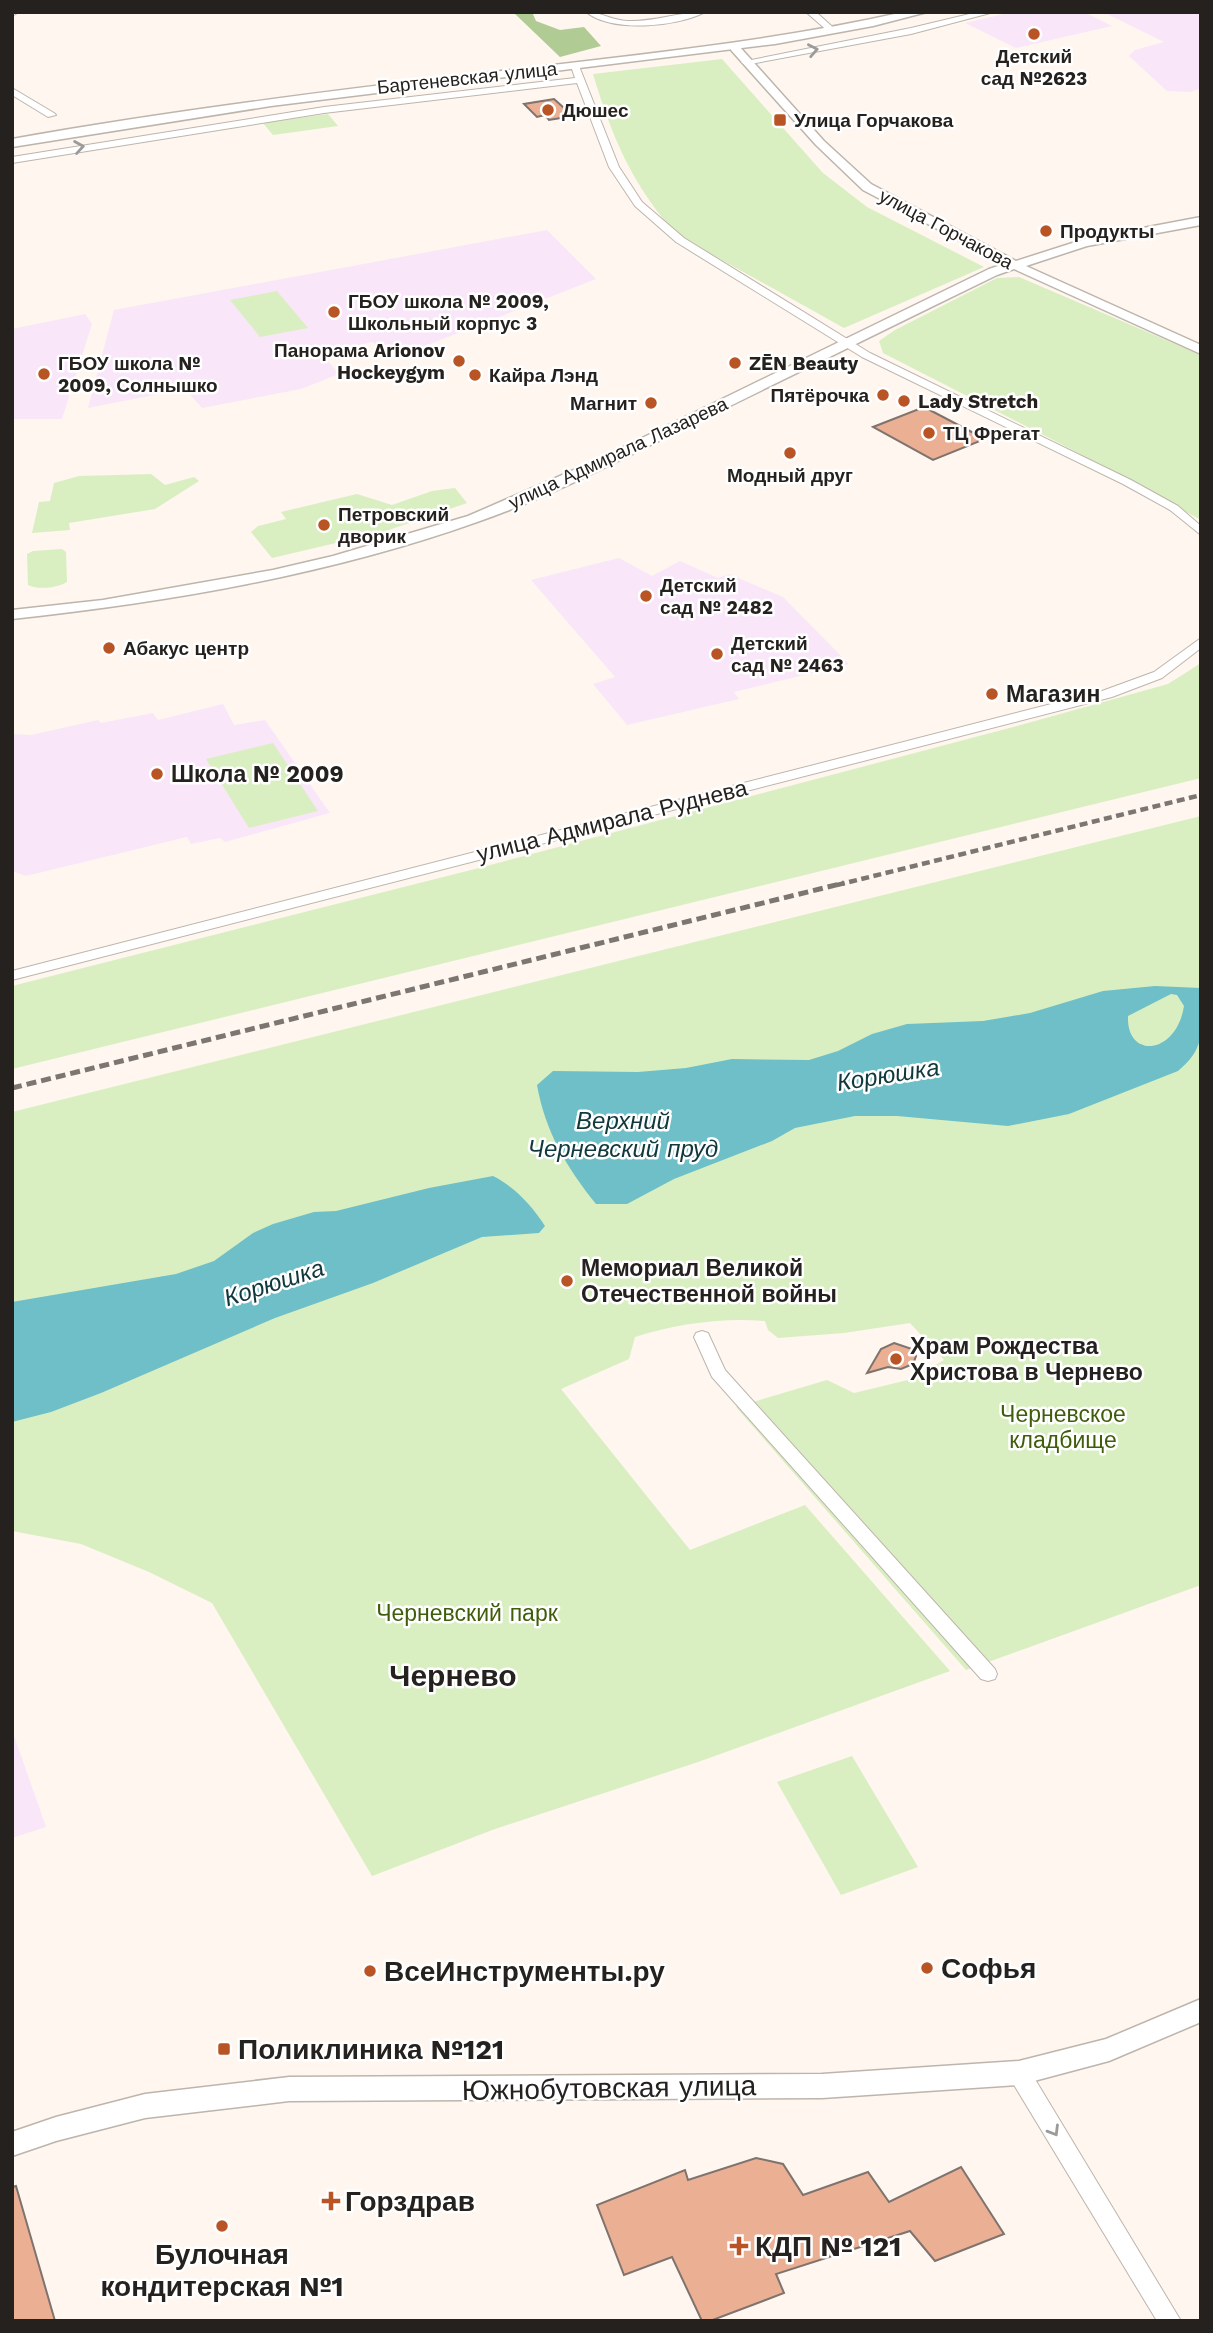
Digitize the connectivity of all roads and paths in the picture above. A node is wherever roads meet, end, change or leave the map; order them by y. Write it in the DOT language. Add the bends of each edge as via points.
graph roads {
  1 [pos="590,12"];
  2 [pos="701,12"];
  3 [pos="810,12"];
  4 [pos="921,12"];
  5 [pos="990,12"];
  6 [pos="832,31"];
  7 [pos="735,48"];
  8 [pos="746,62"];
  9 [pos="575,66"];
  10 [pos="580,80"];
  11 [pos="12,91"];
  12 [pos="51,115"];
  13 [pos="12,144"];
  14 [pos="12,160"];
  15 [pos="1201,221"];
  16 [pos="1014,264"];
  17 [pos="847,343"];
  18 [pos="1201,350"];
  19 [pos="1201,532"];
  20 [pos="12,615"];
  21 [pos="1201,642"];
  22 [pos="12,976"];
  23 [pos="702,1337"];
  24 [pos="988,1674"];
  25 [pos="1201,2010"];
  26 [pos="1019,2073"];
  27 [pos="12,2144"];
  28 [pos="1170,2321"];
  1 -- 2 [label="street" via="607,21 627,23"];
  3 -- 6 [label="street"];
  4 -- 6 [label="main road, Бартеневская улица"];
  8 -- 5 [label="street, one-way"];
  6 -- 7 [label="main road, Бартеневская улица"];
  7 -- 8 [label="street, улица Горчакова"];
  7 -- 9 [label="main road, Бартеневская улица"];
  8 -- 16 [label="street, улица Горчакова" via="867,187"];
  9 -- 10 [label="street"];
  9 -- 13 [label="main road, Бартеневская улица" via="312,96"];
  14 -- 10 [label="street, one-way" via="324,110"];
  10 -- 17 [label="street" via="614,167 638,204 680,240"];
  11 -- 12 [label="street"];
  15 -- 16 [label="street, улица Адмирала Лазарева" via="1085,243"];
  16 -- 17 [label="street, улица Адмирала Лазарева"];
  16 -- 18 [label="street, улица Горчакова"];
  17 -- 19 [label="street" via="1126,482 1174,508"];
  17 -- 20 [label="street, улица Адмирала Лазарева" via="610,459 473,519 273,574 103,605"];
  21 -- 22 [label="street, улица Адмирала Руднева" via="1158,676 1107,694"];
  23 -- 24 [label="street" via="718,1373"];
  25 -- 26 [label="street, Южнобутовская улица" via="1109,2050"];
  26 -- 27 [label="street, Южнобутовская улица" via="822,2086 289,2089 145,2106"];
  26 -- 28 [label="street, one-way"];
}
